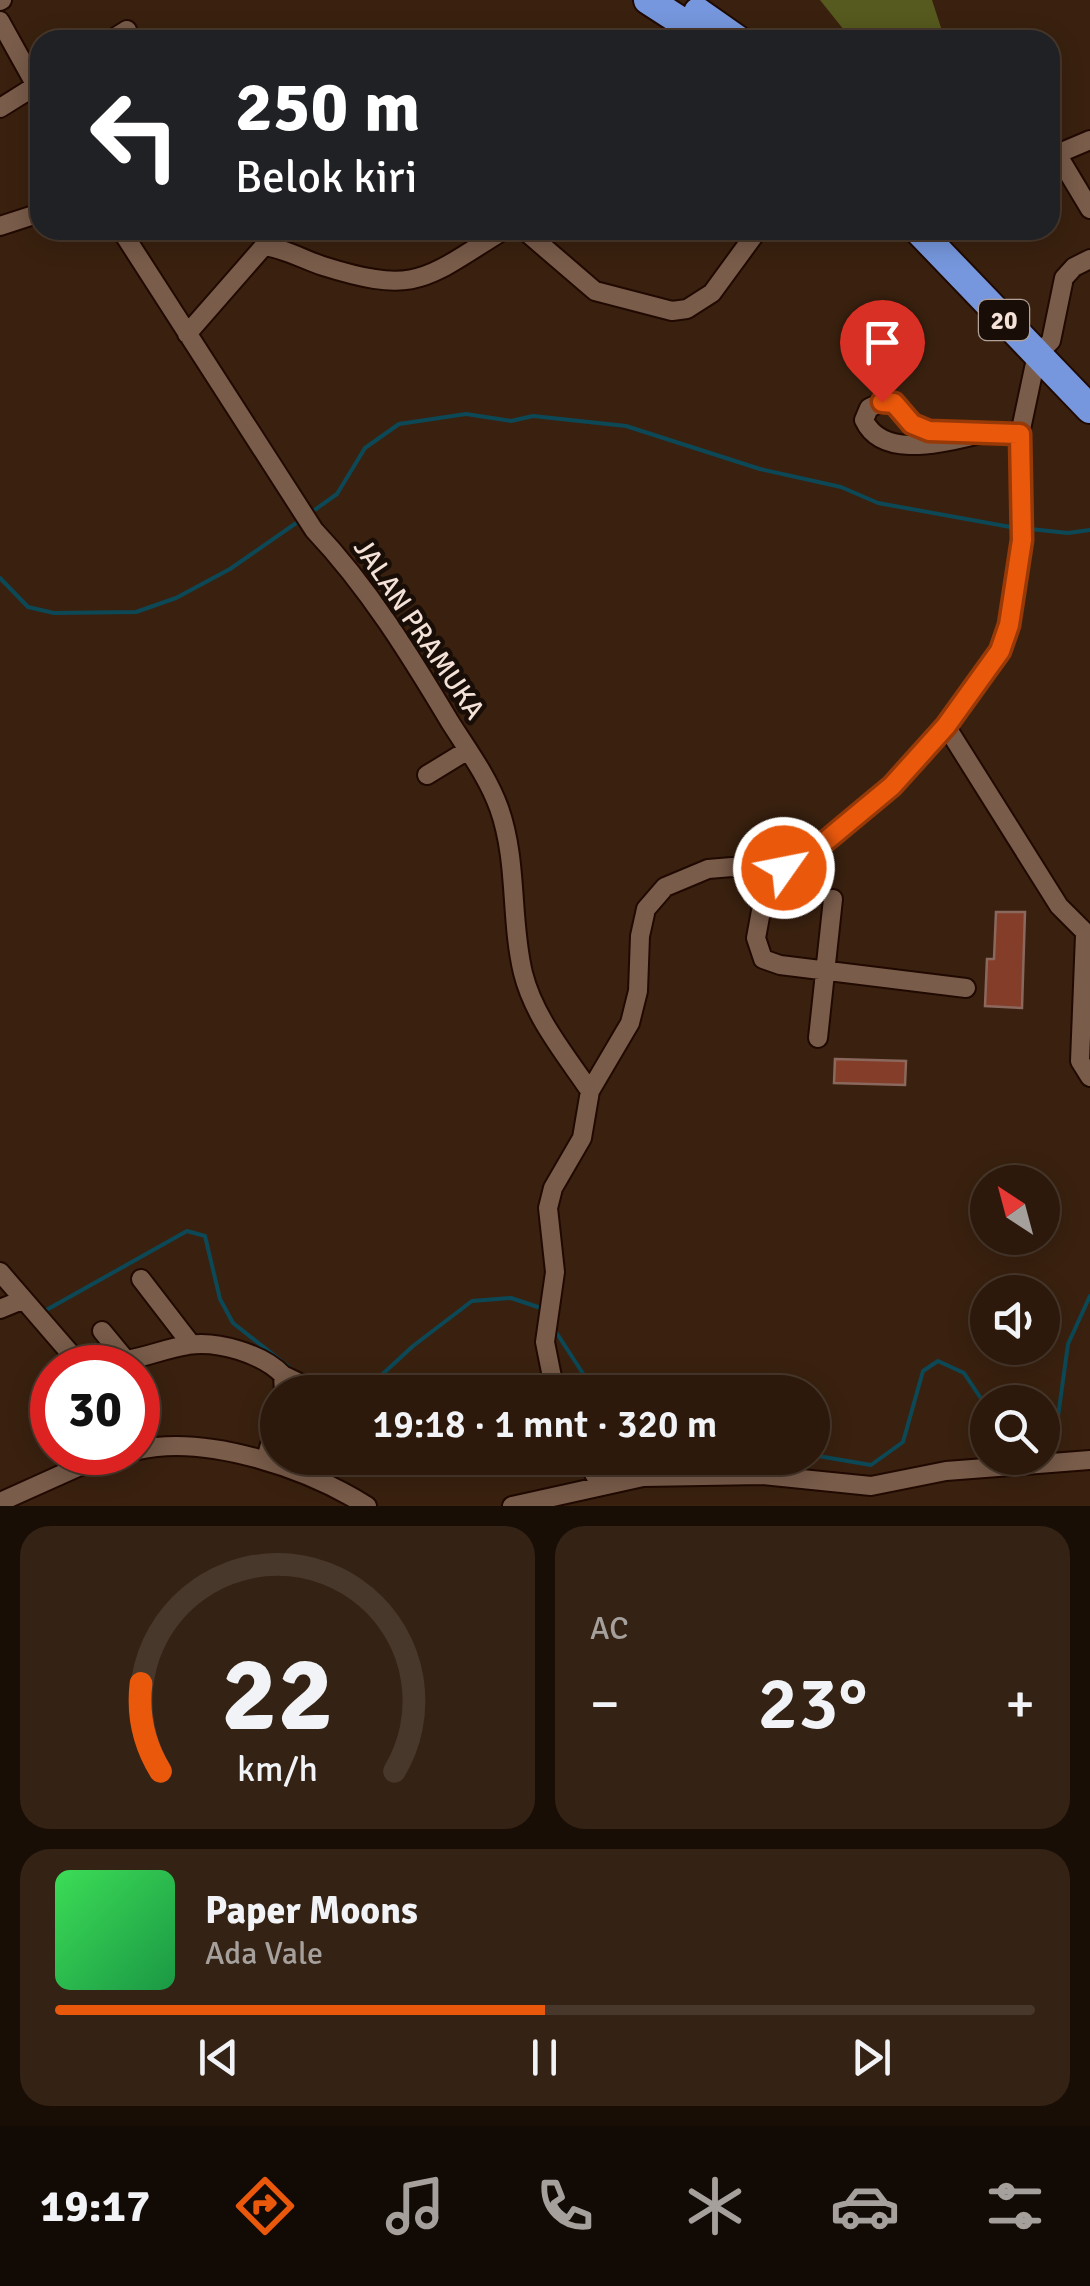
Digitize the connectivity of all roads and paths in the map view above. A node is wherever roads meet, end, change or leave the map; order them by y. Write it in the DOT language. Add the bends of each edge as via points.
graph roads {
  1 [pos="648,0"];
  2 [pos="680,0"];
  3 [pos="0,21"];
  4 [pos="694,30"];
  5 [pos="724,30"];
  6 [pos="30,72"];
  7 [pos="30,92"];
  8 [pos="0,108"];
  9 [pos="1090,140"];
  10 [pos="1060,152"];
  11 [pos="1060,165"];
  12 [pos="1090,209"];
  13 [pos="30,216"];
  14 [pos="0,226"];
  15 [pos="127,240"];
  16 [pos="488,240"];
  17 [pos="536,240"];
  18 [pos="751,240"];
  19 [pos="929,240"];
  20 [pos="950,240"];
  21 [pos="1090,259"];
  22 [pos="186,334"];
  23 [pos="1044,348"];
  24 [pos="1090,382"];
  25 [pos="1090,409"];
  26 [pos="981,434"];
  27 [pos="1020,434"];
  28 [pos="946,726"];
  29 [pos="468,750"];
  30 [pos="427,775"];
  31 [pos="768,873"];
  32 [pos="833,899"];
  33 [pos="1088,936"];
  34 [pos="825,968"];
  35 [pos="966,988"];
  36 [pos="818,1038"];
  37 [pos="1090,1077"];
  38 [pos="590,1091"];
  39 [pos="0,1272"];
  40 [pos="141,1279"];
  41 [pos="22,1300"];
  42 [pos="0,1309"];
  43 [pos="102,1332"];
  44 [pos="192,1344"];
  45 [pos="62,1345"];
  46 [pos="279,1375"];
  47 [pos="552,1375"];
  48 [pos="160,1449"];
  49 [pos="260,1458"];
  50 [pos="1090,1460"];
  51 [pos="60,1475"];
  52 [pos="307,1475"];
  53 [pos="595,1475"];
  54 [pos="600,1484"];
  55 [pos="0,1502"];
  56 [pos="366,1506"];
  57 [pos="512,1506"];
  1 -- 4 [label="highway"];
  2 -- 5 [label="highway"];
  3 -- 6 [label="street"];
  7 -- 8 [label="street"];
  9 -- 10 [label="street"];
  11 -- 12 [label="street"];
  13 -- 14 [label="street"];
  15 -- 22 [label="street, JALAN PRAMUKA"];
  16 -- 22 [label="street" via="441,270 399,282 264,246"];
  17 -- 18 [label="street" via="595,291 672,311 719,286"];
  19 -- 23 [label="highway, 20"];
  20 -- 23 [label="highway, 20"];
  21 -- 23 [label="street" via="1064,278"];
  22 -- 29 [label="street, JALAN PRAMUKA"];
  23 -- 24 [label="highway, 20"];
  23 -- 25 [label="highway, 20"];
  23 -- 27 [label="street"];
  26 -- 26 [label="street" via="907,445 880,439 864,420 869,408 894,403 918,428"];
  26 -- 27 [label="street"];
  27 -- 28 [label="street" via="1022,540 1004,641"];
  28 -- 31 [label="street" via="892,786 798,861"];
  28 -- 33 [label="street" via="1059,906"];
  29 -- 30 [label="street"];
  29 -- 38 [label="street, JALAN PRAMUKA" via="508,840 528,991"];
  31 -- 34 [label="street" via="759,953 771,963"];
  31 -- 38 [label="street" via="708,869 652,898 640,936 630,1023"];
  32 -- 34 [label="street"];
  33 -- 37 [label="street" via="1080,1062"];
  34 -- 35 [label="street"];
  34 -- 36 [label="street"];
  38 -- 47 [label="street" via="582,1138 548,1208 556,1272 545,1342"];
  39 -- 41 [label="street"];
  40 -- 44 [label="street"];
  41 -- 42 [label="street"];
  41 -- 45 [label="street"];
  43 -- 44 [label="street" via="126,1360"];
  44 -- 46 [label="street" via="231,1348 273,1364"];
  48 -- 49 [label="street"];
  50 -- 54 [label="street" via="946,1471 871,1486 688,1474"];
  51 -- 55 [label="street"];
  52 -- 56 [label="street"];
  53 -- 54 [label="street"];
  54 -- 57 [label="street"];
}
